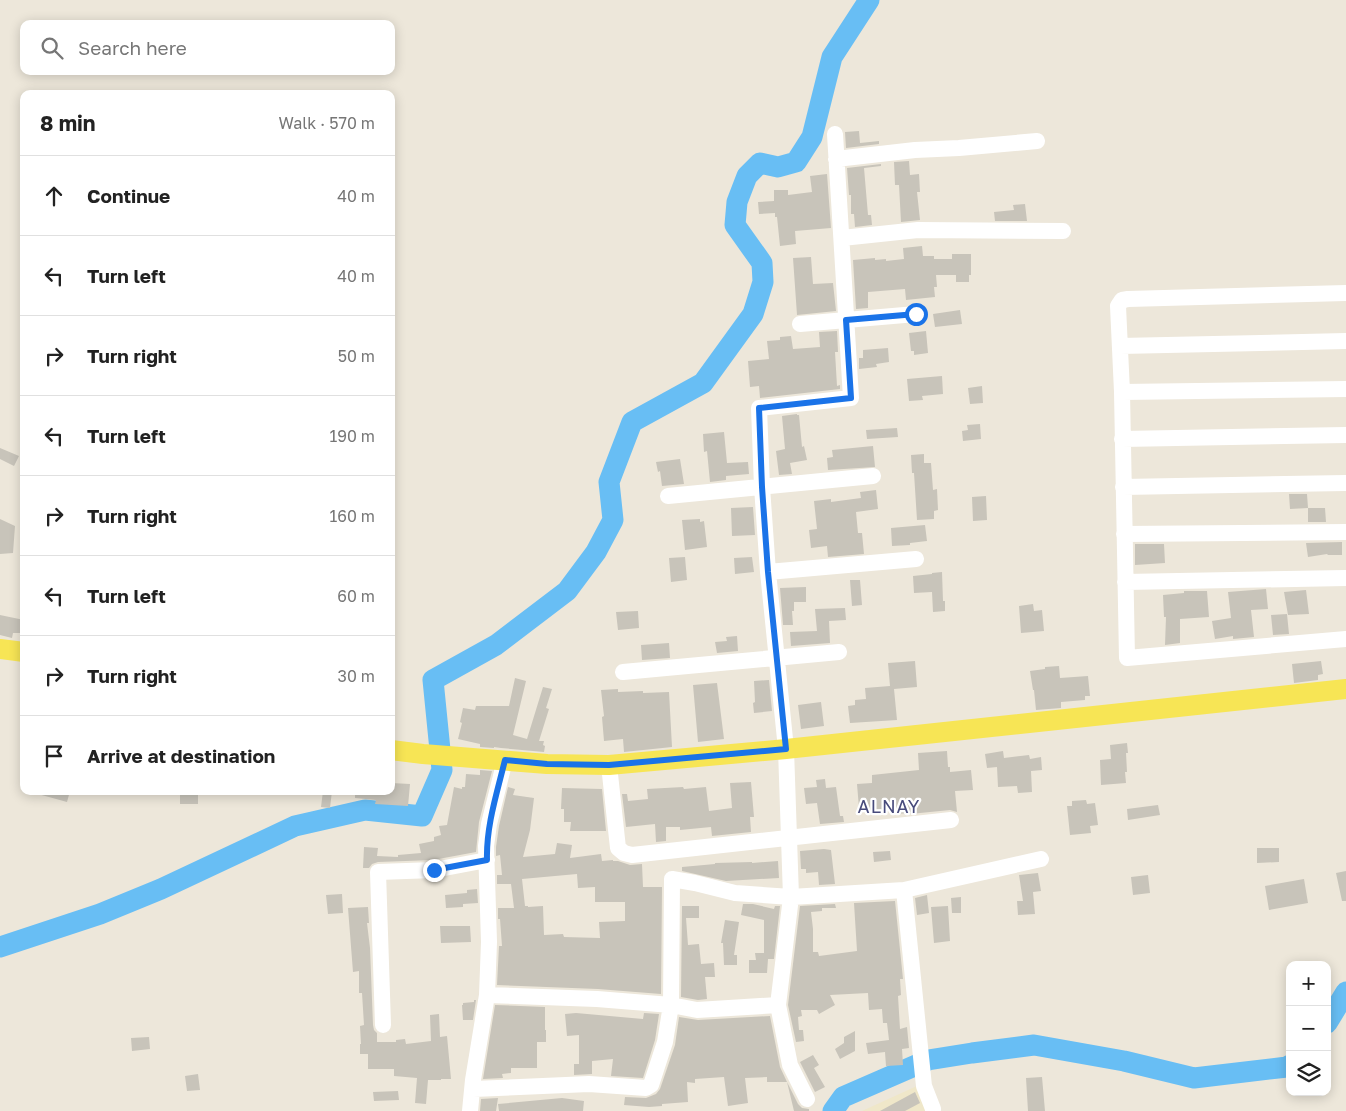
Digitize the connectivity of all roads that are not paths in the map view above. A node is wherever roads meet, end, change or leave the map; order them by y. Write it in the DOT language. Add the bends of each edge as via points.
graph roads {
  1 [pos="836,134"];
  2 [pos="1036,141"];
  3 [pos="836,159"];
  4 [pos="1063,231"];
  5 [pos="842,238"];
  6 [pos="1346,293"];
  7 [pos="916,314"];
  8 [pos="846,320"];
  9 [pos="800,324"];
  10 [pos="1346,341"];
  11 [pos="1120,346"];
  12 [pos="1346,389"];
  13 [pos="1122,392"];
  14 [pos="1346,435"];
  15 [pos="1122,439"];
  16 [pos="872,476"];
  17 [pos="1346,483"];
  18 [pos="762,487"];
  19 [pos="1123,487"];
  20 [pos="668,496"];
  21 [pos="1346,532"];
  22 [pos="1124,534"];
  23 [pos="916,559"];
  24 [pos="768,572"];
  25 [pos="1346,578"];
  26 [pos="1125,582"];
  27 [pos="1346,639"];
  28 [pos="0,649"];
  29 [pos="20,652"];
  30 [pos="839,652"];
  31 [pos="777,657"];
  32 [pos="622,672"];
  33 [pos="1346,689"];
  34 [pos="786,749"];
  35 [pos="395,750"];
  36 [pos="505,760"];
  37 [pos="609,765"];
  38 [pos="951,820"];
  39 [pos="789,838"];
  40 [pos="1041,859"];
  41 [pos="487,860"];
  42 [pos="904,890"];
  43 [pos="791,897"];
  44 [pos="487,995"];
  45 [pos="671,1005"];
  46 [pos="778,1005"];
  47 [pos="383,1025"];
  48 [pos="472,1089"];
  49 [pos="807,1099"];
  50 [pos="933,1109"];
  51 [pos="470,1111"];
  1 -- 3 [label="street"];
  2 -- 3 [label="street"];
  3 -- 5 [label="street"];
  4 -- 5 [label="street" via="918,230"];
  5 -- 8 [label="street"];
  6 -- 11 [label="street" via="1122,300 1118,306"];
  7 -- 8 [label="street"];
  8 -- 9 [label="street"];
  8 -- 18 [label="street" via="851,398 759,408"];
  10 -- 11 [label="street"];
  11 -- 13 [label="street"];
  12 -- 13 [label="street"];
  13 -- 15 [label="street"];
  14 -- 15 [label="street"];
  15 -- 19 [label="street"];
  16 -- 18 [label="street"];
  17 -- 19 [label="street"];
  18 -- 20 [label="street"];
  18 -- 24 [label="street"];
  19 -- 22 [label="street"];
  21 -- 22 [label="street"];
  22 -- 26 [label="street"];
  23 -- 24 [label="street"];
  24 -- 31 [label="street"];
  25 -- 26 [label="street"];
  26 -- 27 [label="street" via="1126,658"];
  28 -- 29 [label="main road"];
  30 -- 31 [label="street"];
  31 -- 32 [label="street"];
  31 -- 34 [label="street"];
  33 -- 34 [label="main road"];
  34 -- 37 [label="main road"];
  34 -- 39 [label="street"];
  35 -- 36 [label="main road"];
  36 -- 37 [label="main road"];
  36 -- 41 [label="street" via="489,824"];
  37 -- 39 [label="street" via="618,848 624,853 632,855"];
  38 -- 39 [label="street"];
  39 -- 43 [label="street"];
  40 -- 42 [label="street"];
  41 -- 44 [label="street"];
  41 -- 47 [label="street" via="434,870 378,872"];
  42 -- 43 [label="street"];
  42 -- 50 [label="street" via="924,1086"];
  43 -- 45 [label="street" via="734,894 672,879"];
  43 -- 46 [label="street"];
  44 -- 45 [label="street"];
  44 -- 48 [label="street"];
  45 -- 46 [label="street" via="697,1010"];
  45 -- 48 [label="street" via="665,1042 651,1085 646,1088 589,1084"];
  46 -- 49 [label="street" via="790,1065"];
  48 -- 51 [label="street"];
}
